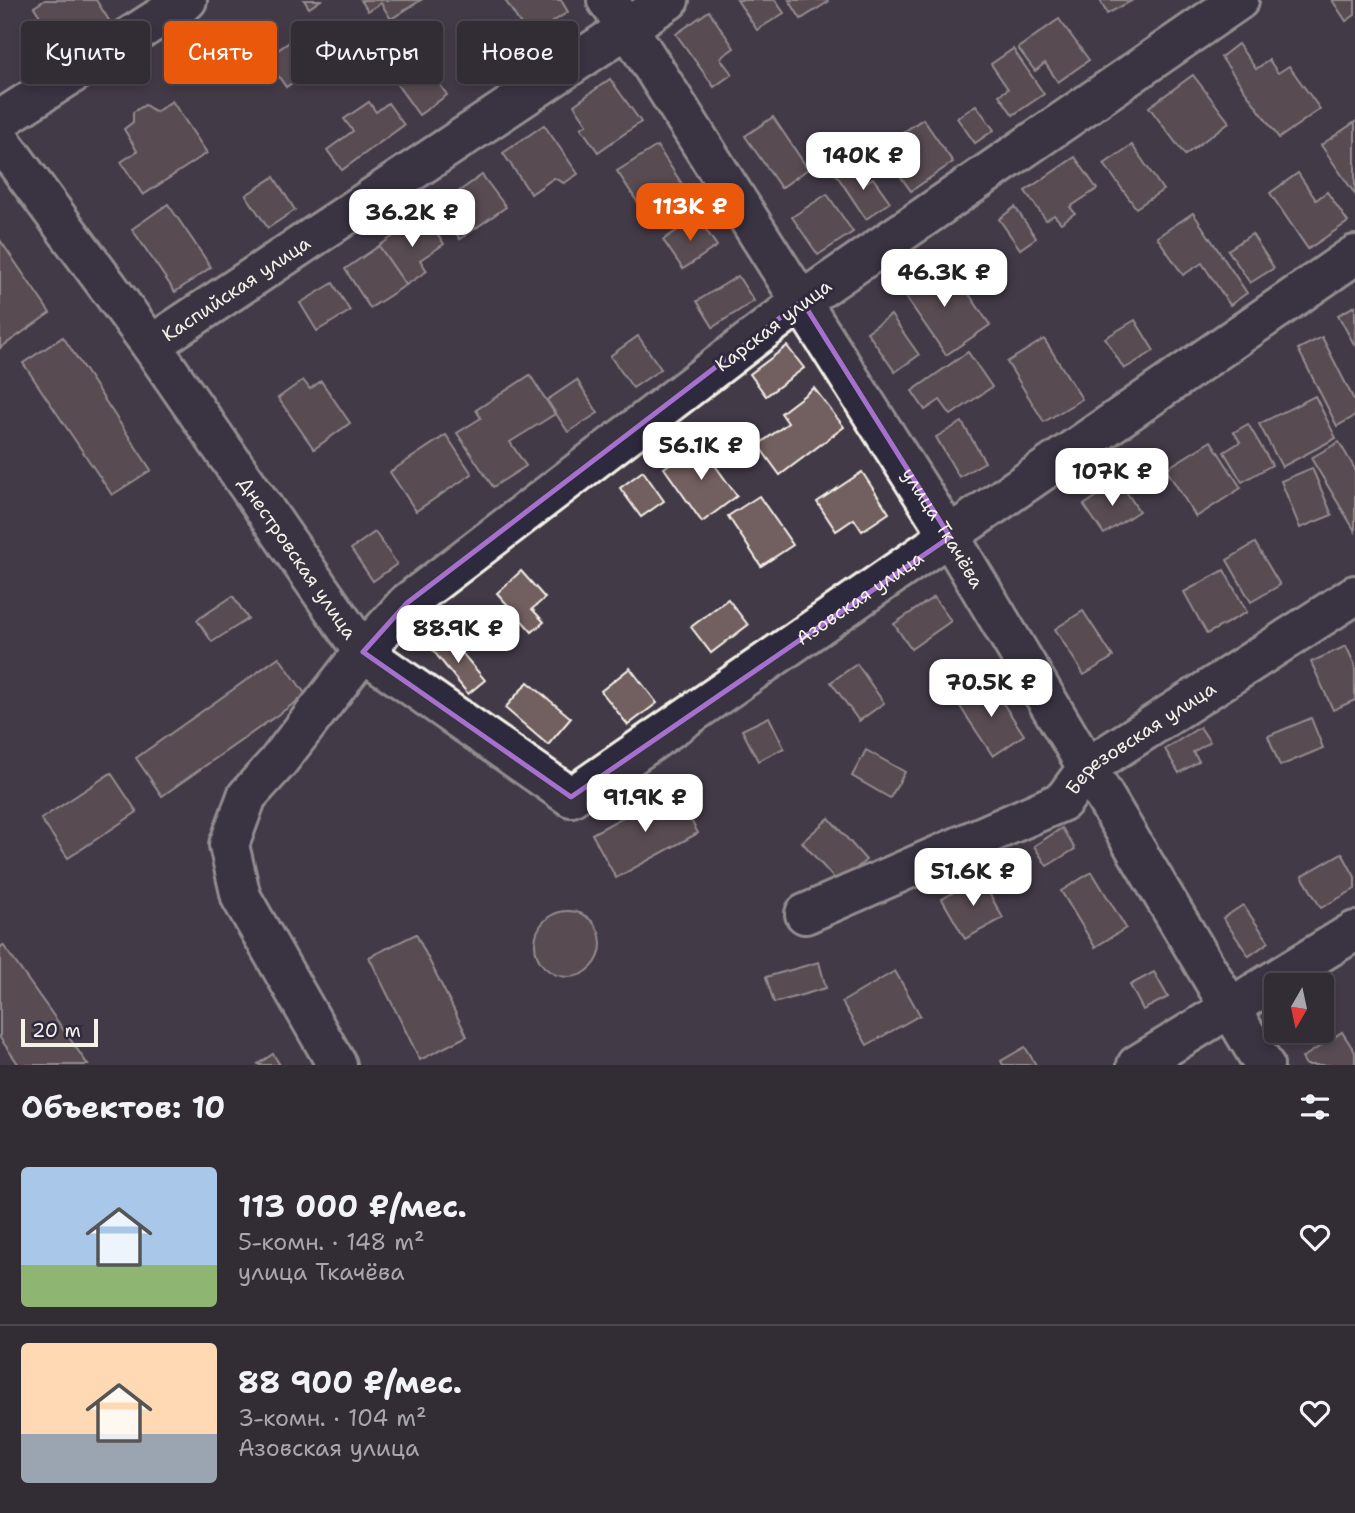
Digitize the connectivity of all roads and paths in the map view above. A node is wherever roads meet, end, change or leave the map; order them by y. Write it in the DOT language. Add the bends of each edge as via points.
graph roads {
  1 [pos="187,0"];
  2 [pos="669,0"];
  3 [pos="1239,0"];
  4 [pos="617,14"];
  5 [pos="0,120"];
  6 [pos="0,140"];
  7 [pos="1355,255"];
  8 [pos="802,301"];
  9 [pos="151,345"];
  10 [pos="950,537"];
  11 [pos="1355,595"];
  12 [pos="363,652"];
  13 [pos="1088,767"];
  14 [pos="805,914"];
  15 [pos="1355,931"];
  16 [pos="1231,1007"];
  17 [pos="337,1065"];
  18 [pos="1137,1065"];
  19 [pos="1264,1065"];
  1 -- 5 [label="street"];
  2 -- 4 [label="street, Каспийская улица"];
  3 -- 8 [label="street, Карская улица"];
  4 -- 8 [label="street, улица Ткачёва"];
  4 -- 9 [label="street, Каспийская улица"];
  6 -- 9 [label="street, Днестровская улица"];
  7 -- 10 [label="street, Азовская улица"];
  8 -- 10 [label="street, улица Ткачёва"];
  8 -- 12 [label="street, Карская улица" via="407,603"];
  9 -- 12 [label="street, Днестровская улица"];
  10 -- 12 [label="street, Азовская улица" via="570,797"];
  10 -- 13 [label="street, улица Ткачёва"];
  11 -- 13 [label="street, Березовская улица"];
  12 -- 17 [label="street, Днестровская улица" via="247,796 229,845 241,897"];
  13 -- 14 [label="street, Березовская улица" via="1063,801"];
  13 -- 16 [label="street, улица Ткачёва"];
  15 -- 16 [label="street"];
  16 -- 18 [label="street"];
  16 -- 19 [label="street, улица Ткачёва"];
}
